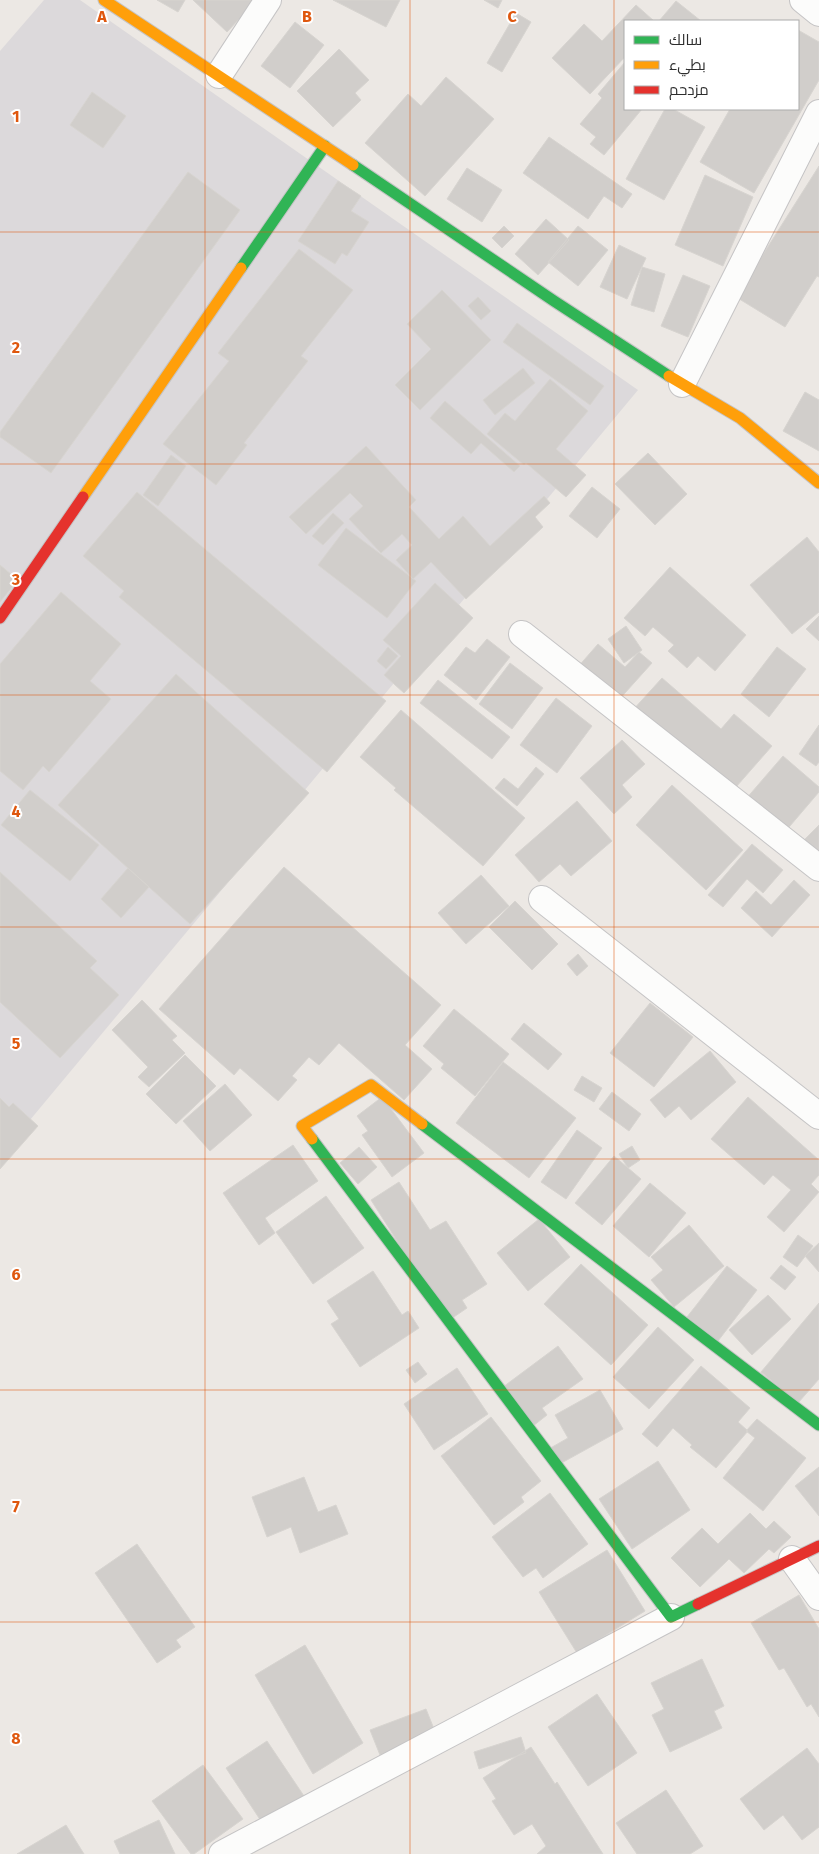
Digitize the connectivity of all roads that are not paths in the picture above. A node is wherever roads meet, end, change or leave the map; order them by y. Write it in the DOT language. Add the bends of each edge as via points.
graph roads {
  1 [pos="104,0"];
  2 [pos="268,0"];
  3 [pos="803,0"];
  4 [pos="819,13"];
  5 [pos="219,75"];
  6 [pos="819,113"];
  7 [pos="325,146"];
  8 [pos="682,384"];
  9 [pos="819,483"];
  10 [pos="0,618"];
  11 [pos="522,634"];
  12 [pos="819,868"];
  13 [pos="542,898"];
  14 [pos="819,1116"];
  15 [pos="819,1425"];
  16 [pos="819,1546"];
  17 [pos="792,1559"];
  18 [pos="819,1597"];
  19 [pos="671,1617"];
  20 [pos="222,1854"];
  1 -- 5 [label="street"];
  2 -- 5 [label="street"];
  3 -- 4 [label="street"];
  5 -- 7 [label="street"];
  6 -- 8 [label="street"];
  7 -- 8 [label="street"];
  7 -- 10 [label="street"];
  8 -- 9 [label="street" via="740,418"];
  11 -- 12 [label="street"];
  13 -- 14 [label="street"];
  15 -- 19 [label="street" via="372,1085 302,1126"];
  16 -- 17 [label="street"];
  17 -- 18 [label="street"];
  17 -- 19 [label="street"];
  19 -- 20 [label="street"];
}
